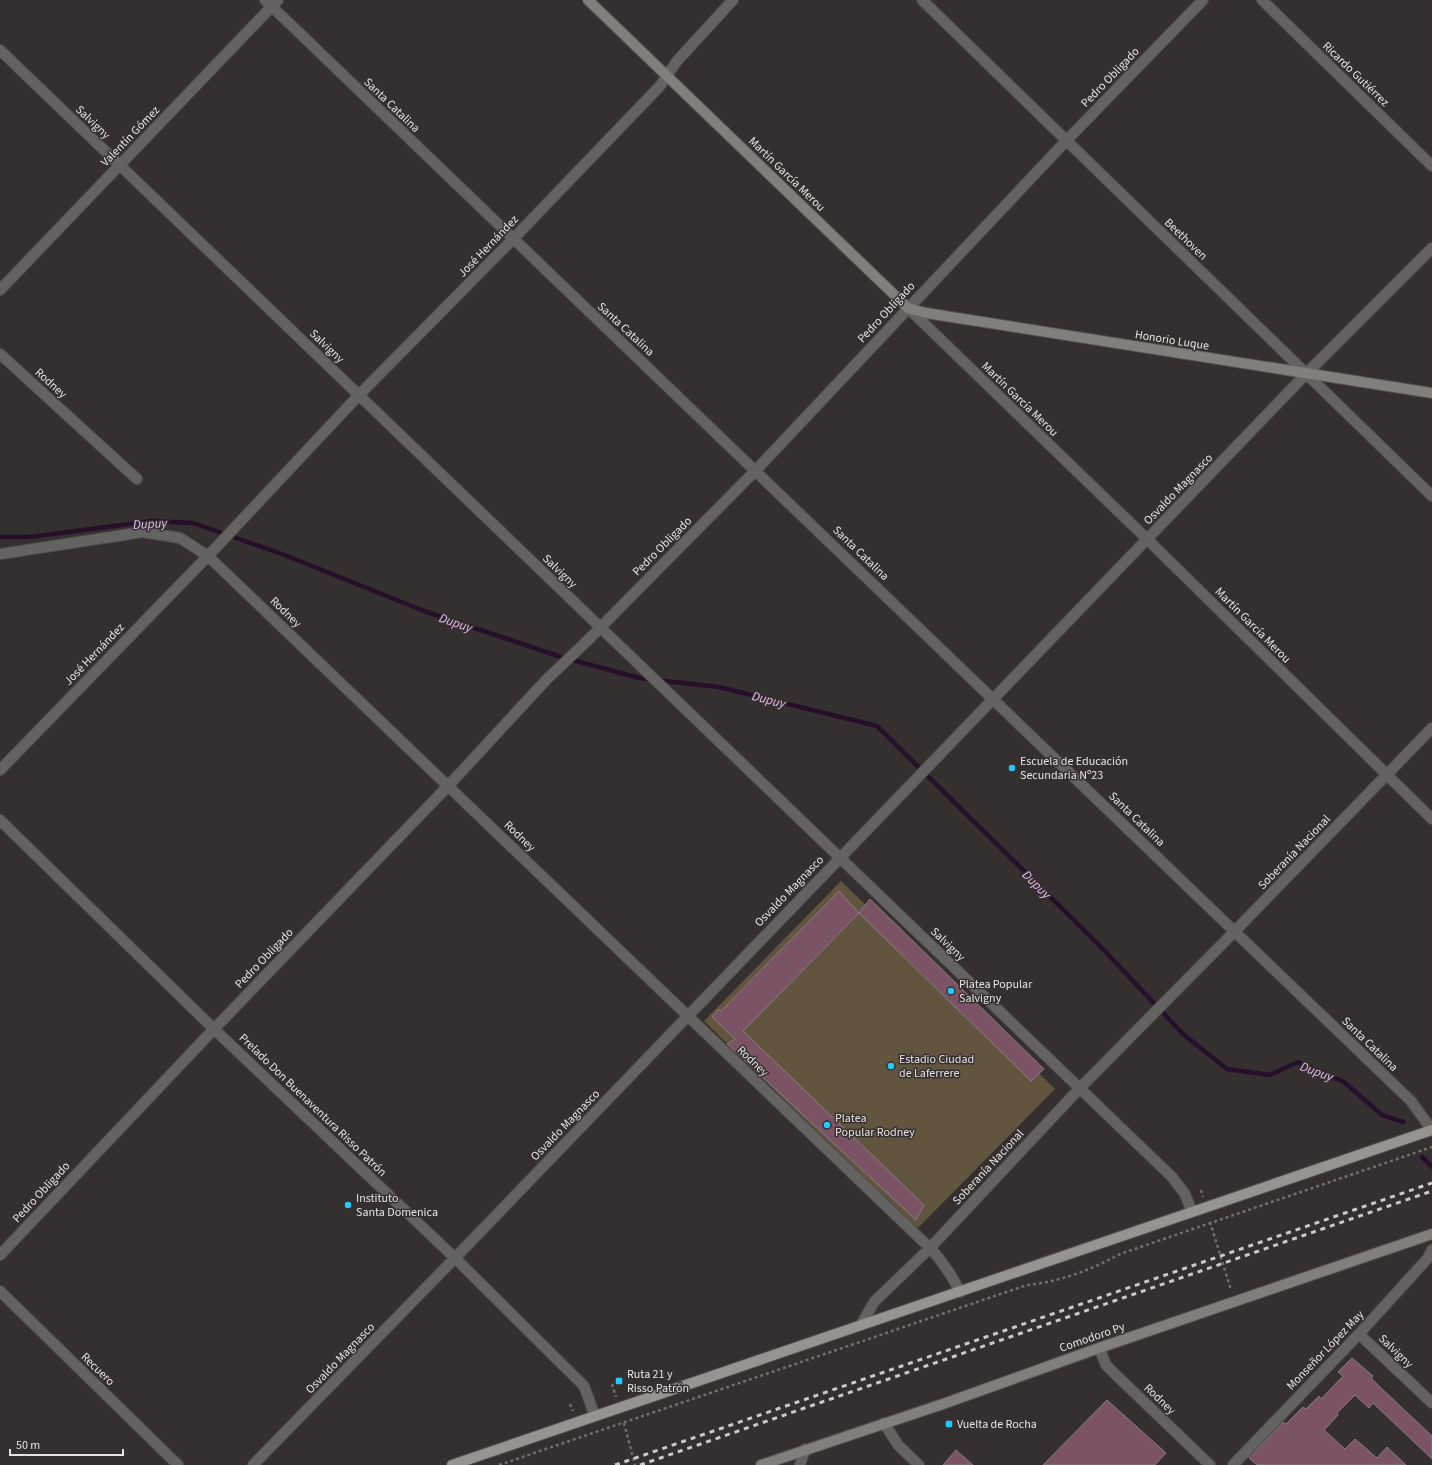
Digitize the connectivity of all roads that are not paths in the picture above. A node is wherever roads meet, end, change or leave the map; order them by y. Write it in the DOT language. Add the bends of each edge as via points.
graph roads {
  1 [pos="588,0"];
  2 [pos="733,0"];
  3 [pos="922,0"];
  4 [pos="1203,0"];
  5 [pos="1262,0"];
  6 [pos="272,2"];
  7 [pos="0,50"];
  8 [pos="667,76"];
  9 [pos="1066,141"];
  10 [pos="119,165"];
  11 [pos="1432,166"];
  12 [pos="512,240"];
  13 [pos="1432,248"];
  14 [pos="0,290"];
  15 [pos="908,308"];
  16 [pos="0,354"];
  17 [pos="1306,374"];
  18 [pos="1432,393"];
  19 [pos="359,395"];
  20 [pos="756,470"];
  21 [pos="137,479"];
  22 [pos="1432,496"];
  23 [pos="1147,539"];
  24 [pos="0,554"];
  25 [pos="208,556"];
  26 [pos="600,628"];
  27 [pos="993,699"];
  28 [pos="1432,728"];
  29 [pos="0,770"];
  30 [pos="1387,775"];
  31 [pos="449,785"];
  32 [pos="1432,819"];
  33 [pos="0,820"];
  34 [pos="840,858"];
  35 [pos="1235,931"];
  36 [pos="687,1016"];
  37 [pos="214,1029"];
  38 [pos="1080,1088"];
  39 [pos="1432,1130"];
  40 [pos="1192,1212"];
  41 [pos="1432,1234"];
  42 [pos="930,1248"];
  43 [pos="1432,1250"];
  44 [pos="0,1255"];
  45 [pos="455,1258"];
  46 [pos="0,1291"];
  47 [pos="960,1292"];
  48 [pos="861,1325"];
  49 [pos="1359,1334"];
  50 [pos="1099,1348"];
  51 [pos="1432,1403"];
  52 [pos="595,1416"];
  53 [pos="884,1423"];
  54 [pos="805,1449"];
  55 [pos="178,1465"];
  56 [pos="253,1465"];
  57 [pos="452,1465"];
  58 [pos="761,1465"];
  59 [pos="800,1465"];
  60 [pos="919,1465"];
  61 [pos="1210,1465"];
  62 [pos="1233,1465"];
  1 -- 8 [label="street, Martín García Merou"];
  2 -- 8 [label="street, José Hernández" via="677,61"];
  3 -- 9 [label="street, Beethoven"];
  4 -- 9 [label="street, Pedro Obligado"];
  5 -- 11 [label="street, Ricardo Gutiérrez"];
  6 -- 10 [label="street, Valentín Gómez"];
  6 -- 12 [label="street, Santa Catalina"];
  7 -- 10 [label="street, Salvigny"];
  8 -- 12 [label="street, José Hernández"];
  8 -- 15 [label="street, Martín García Merou"];
  9 -- 15 [label="street, Pedro Obligado"];
  9 -- 17 [label="street, Beethoven"];
  10 -- 14 [label="street, Valentín Gómez"];
  10 -- 19 [label="street, Salvigny"];
  12 -- 19 [label="street, José Hernández"];
  12 -- 20 [label="street, Santa Catalina"];
  13 -- 17 [label="street, Osvaldo Magnasco"];
  15 -- 17 [label="street, Honorio Luque" via="926,314"];
  15 -- 20 [label="street, Pedro Obligado"];
  15 -- 23 [label="street, Martín García Merou"];
  16 -- 21 [label="street, Rodney"];
  17 -- 18 [label="street, Honorio Luque"];
  17 -- 22 [label="street, Beethoven"];
  17 -- 23 [label="street, Osvaldo Magnasco"];
  19 -- 25 [label="street, José Hernández"];
  19 -- 26 [label="street, Salvigny"];
  20 -- 26 [label="street, Pedro Obligado"];
  20 -- 27 [label="street, Santa Catalina"];
  23 -- 27 [label="street, Osvaldo Magnasco"];
  23 -- 30 [label="street, Martín García Merou"];
  24 -- 25 [label="street, Rodney" via="143,532 180,538"];
  25 -- 29 [label="street, José Hernández"];
  25 -- 31 [label="street, Rodney"];
  26 -- 31 [label="street, Pedro Obligado" via="547,679"];
  26 -- 34 [label="street, Salvigny"];
  27 -- 34 [label="street, Osvaldo Magnasco"];
  27 -- 35 [label="street, Santa Catalina"];
  28 -- 30 [label="street, Soberanía Nacional"];
  30 -- 32 [label="street, Martín García Merou"];
  30 -- 35 [label="street, Soberanía Nacional"];
  31 -- 36 [label="street, Rodney"];
  31 -- 37 [label="street, Pedro Obligado"];
  33 -- 37 [label="street, Prelado Don Buenaventura Risso Patrón"];
  34 -- 36 [label="street, Osvaldo Magnasco"];
  34 -- 38 [label="street, Salvigny"];
  35 -- 38 [label="street, Soberanía Nacional"];
  35 -- 39 [label="street, Santa Catalina" via="1411,1101"];
  36 -- 42 [label="street, Rodney"];
  36 -- 45 [label="street, Osvaldo Magnasco"];
  37 -- 44 [label="street, Pedro Obligado"];
  37 -- 45 [label="street, Prelado Don Buenaventura Risso Patrón"];
  38 -- 40 [label="street, Salvigny" via="1172,1177 1185,1194"];
  38 -- 42 [label="street, Soberanía Nacional"];
  39 -- 40 [label="main road"];
  40 -- 47 [label="main road"];
  41 -- 50 [label="street, Comodoro Py"];
  42 -- 47 [label="street, Rodney" via="950,1271"];
  42 -- 48 [label="street, Soberanía Nacional" via="874,1302"];
  43 -- 49 [label="street, Monseñor López May" via="1428,1258"];
  45 -- 52 [label="street, Prelado Don Buenaventura Risso Patrón" via="584,1386"];
  45 -- 56 [label="street, Osvaldo Magnasco"];
  46 -- 55 [label="street, Recuero"];
  47 -- 48 [label="main road"];
  48 -- 52 [label="main road"];
  49 -- 51 [label="street, Salvigny"];
  49 -- 62 [label="street, Monseñor López May"];
  50 -- 53 [label="street, Comodoro Py"];
  50 -- 61 [label="street, Rodney" via="1106,1365 1114,1374"];
  52 -- 57 [label="main road"];
  53 -- 54 [label="street, Comodoro Py"];
  53 -- 60 [label="street" via="898,1445"];
  54 -- 58 [label="street, Comodoro Py"];
  54 -- 59 [label="street"];
}
